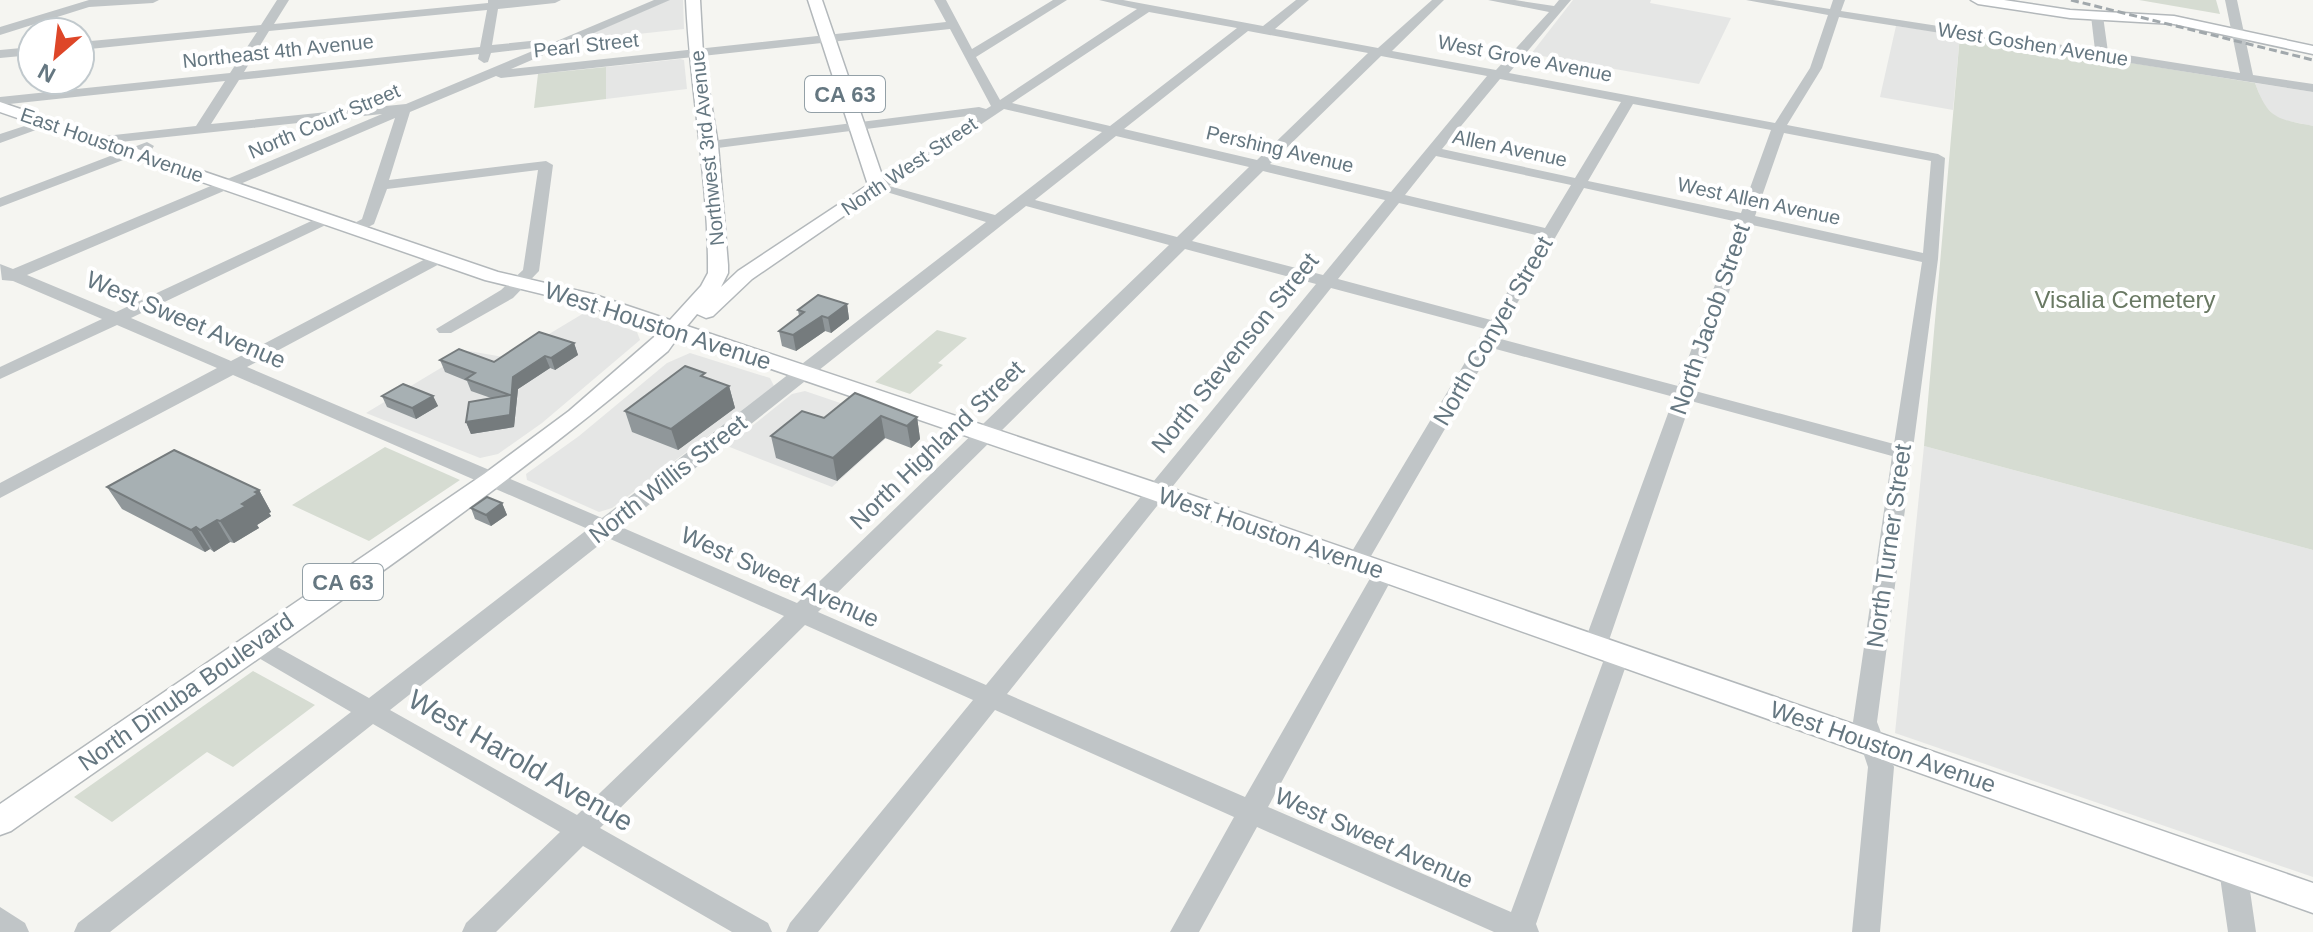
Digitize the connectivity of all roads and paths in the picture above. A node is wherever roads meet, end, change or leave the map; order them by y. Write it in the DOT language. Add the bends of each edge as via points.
graph roads {
  1 [pos="153,0"];
  2 [pos="283,0"];
  3 [pos="555,0"];
  4 [pos="664,0"];
  5 [pos="693,0"];
  6 [pos="815,0"];
  7 [pos="940,0"];
  8 [pos="1061,0"];
  9 [pos="1105,0"];
  10 [pos="1303,0"];
  11 [pos="1438,0"];
  12 [pos="1494,0"];
  13 [pos="1752,0"];
  14 [pos="1978,0"];
  15 [pos="2231,0"];
  16 [pos="96,2"];
  17 [pos="652,2"];
  18 [pos="493,3"];
  19 [pos="1560,5"];
  20 [pos="1837,6"];
  21 [pos="1147,8"];
  22 [pos="2097,16"];
  23 [pos="953,25"];
  24 [pos="1247,26"];
  25 [pos="266,28"];
  26 [pos="1266,30"];
  27 [pos="0,31"];
  28 [pos="2242,33"];
  29 [pos="826,39"];
  30 [pos="560,42"];
  31 [pos="96,44"];
  32 [pos="486,49"];
  33 [pos="2313,50"];
  34 [pos="1382,52"];
  35 [pos="696,54"];
  36 [pos="2102,54"];
  37 [pos="971,55"];
  38 [pos="1501,73"];
  39 [pos="237,76"];
  40 [pos="479,77"];
  41 [pos="2247,77"];
  42 [pos="2313,88"];
  43 [pos="1629,99"];
  44 [pos="0,104"];
  45 [pos="1001,104"];
  46 [pos="405,108"];
  47 [pos="987,113"];
  48 [pos="48,123"];
  49 [pos="856,127"];
  50 [pos="1779,127"];
  51 [pos="194,130"];
  52 [pos="1114,131"];
  53 [pos="0,139"];
  54 [pos="101,140"];
  55 [pos="710,145"];
  56 [pos="132,151"];
  57 [pos="1432,151"];
  58 [pos="1938,158"];
  59 [pos="1260,165"];
  60 [pos="1579,183"];
  61 [pos="225,184"];
  62 [pos="381,185"];
  63 [pos="877,187"];
  64 [pos="1395,197"];
  65 [pos="1023,201"];
  66 [pos="0,203"];
  67 [pos="327,219"];
  68 [pos="1744,219"];
  69 [pos="998,220"];
  70 [pos="354,229"];
  71 [pos="1550,234"];
  72 [pos="1181,242"];
  73 [pos="439,258"];
  74 [pos="1930,259"];
  75 [pos="718,273"];
  76 [pos="4,275"];
  77 [pos="745,275"];
  78 [pos="1326,281"];
  79 [pos="520,283"];
  80 [pos="117,318"];
  81 [pos="445,329"];
  82 [pos="676,329"];
  83 [pos="1491,333"];
  84 [pos="230,367"];
  85 [pos="804,373"];
  86 [pos="0,374"];
  87 [pos="1684,394"];
  88 [pos="986,434"];
  89 [pos="1902,452"];
  90 [pos="493,479"];
  91 [pos="0,491"];
  92 [pos="1156,492"];
  93 [pos="605,528"];
  94 [pos="1356,563"];
  95 [pos="1384,573"];
  96 [pos="800,614"];
  97 [pos="253,644"];
  98 [pos="1606,650"];
  99 [pos="991,698"];
  100 [pos="371,712"];
  101 [pos="1874,744"];
  102 [pos="1251,812"];
  103 [pos="0,821"];
  104 [pos="580,830"];
  105 [pos="2233,870"];
  106 [pos="2313,898"];
  107 [pos="0,920"];
  108 [pos="1522,931"];
  109 [pos="15,932"];
  110 [pos="88,932"];
  111 [pos="476,932"];
  112 [pos="758,932"];
  113 [pos="800,932"];
  114 [pos="1184,932"];
  115 [pos="1866,932"];
  116 [pos="2242,932"];
  1 -- 16 [label="street"];
  2 -- 25 [label="street"];
  3 -- 18 [label="street"];
  4 -- 17 [label="street, North Court Street"];
  5 -- 35 [label="main road, Northwest 3rd Avenue"];
  6 -- 29 [label="main road, CA 63"];
  7 -- 23 [label="street"];
  8 -- 37 [label="street"];
  9 -- 21 [label="street, West Grove Avenue"];
  10 -- 26 [label="street"];
  11 -- 34 [label="street, North Highland Street"];
  12 -- 19 [label="street"];
  13 -- 20 [label="street, West Goshen Avenue"];
  14 -- 22 [label="main road"];
  15 -- 28 [label="street"];
  16 -- 27 [label="street"];
  17 -- 30 [label="street, North Court Street"];
  18 -- 25 [label="street"];
  18 -- 32 [label="street"];
  19 -- 38 [label="street, North Stevenson Street"];
  20 -- 36 [label="street, West Goshen Avenue"];
  20 -- 50 [label="street, North Jacob Street" via="1816,68"];
  21 -- 24 [label="street, West Grove Avenue"];
  21 -- 45 [label="street, North West Street"];
  22 -- 28 [label="main road" via="2174,20"];
  22 -- 36 [label="street"];
  23 -- 29 [label="street, Pearl Street"];
  23 -- 37 [label="street"];
  24 -- 26 [label="street, West Grove Avenue"];
  24 -- 52 [label="street, North Willis Street"];
  25 -- 31 [label="street"];
  25 -- 39 [label="street"];
  26 -- 34 [label="street, West Grove Avenue"];
  28 -- 33 [label="main road"];
  28 -- 41 [label="street"];
  29 -- 35 [label="street, Pearl Street"];
  29 -- 49 [label="main road, CA 63"];
  30 -- 32 [label="street, Northeast 4th Avenue"];
  30 -- 40 [label="street, North Court Street"];
  32 -- 39 [label="street, Northeast 4th Avenue"];
  32 -- 40 [label="street"];
  34 -- 38 [label="street, West Grove Avenue"];
  34 -- 59 [label="street, North Highland Street"];
  35 -- 40 [label="street, Pearl Street"];
  35 -- 55 [label="main road, Northwest 3rd Avenue"];
  36 -- 41 [label="street, West Goshen Avenue"];
  37 -- 45 [label="street" via="995,103"];
  38 -- 43 [label="street, West Grove Avenue"];
  38 -- 57 [label="street, North Stevenson Street"];
  39 -- 44 [label="street, Northeast 4th Avenue"];
  39 -- 51 [label="street"];
  40 -- 46 [label="street, North Court Street"];
  41 -- 42 [label="street, West Goshen Avenue"];
  43 -- 50 [label="street, West Grove Avenue"];
  43 -- 60 [label="street, North Conyer Street"];
  44 -- 48 [label="main road, East Houston Avenue"];
  45 -- 47 [label="street, North West Street"];
  45 -- 52 [label="street, Pershing Avenue"];
  46 -- 51 [label="street"];
  46 -- 61 [label="street, North Court Street"];
  46 -- 62 [label="street"];
  47 -- 49 [label="street"];
  47 -- 63 [label="street, North West Street"];
  48 -- 53 [label="street"];
  48 -- 54 [label="main road, East Houston Avenue"];
  49 -- 55 [label="street"];
  49 -- 63 [label="main road, CA 63"];
  50 -- 58 [label="street, West Grove Avenue"];
  50 -- 68 [label="street, North Jacob Street"];
  51 -- 54 [label="street"];
  51 -- 56 [label="street"];
  52 -- 59 [label="street, Pershing Avenue"];
  52 -- 65 [label="street, North Willis Street"];
  54 -- 56 [label="main road, East Houston Avenue"];
  55 -- 75 [label="main road, Northwest 3rd Avenue"];
  56 -- 61 [label="main road, East Houston Avenue"];
  56 -- 66 [label="street"];
  57 -- 60 [label="street, Allen Avenue"];
  57 -- 64 [label="street, North Stevenson Street"];
  58 -- 74 [label="street, North Turner Street"];
  59 -- 64 [label="street, Pershing Avenue"];
  59 -- 72 [label="street, North Highland Street"];
  60 -- 68 [label="street, West Allen Avenue"];
  60 -- 71 [label="street, North Conyer Street"];
  61 -- 67 [label="main road, West Houston Avenue"];
  61 -- 76 [label="street, North Court Street"];
  62 -- 70 [label="street" via="369,221"];
  62 -- 79 [label="street" via="546,165 533,267"];
  63 -- 69 [label="street"];
  63 -- 77 [label="main road, North West Street / CA 63"];
  64 -- 71 [label="street, Pershing Avenue"];
  64 -- 78 [label="street, North Stevenson Street"];
  65 -- 69 [label="street, North Willis Street"];
  65 -- 72 [label="street"];
  67 -- 70 [label="main road, West Houston Avenue"];
  67 -- 80 [label="street"];
  68 -- 74 [label="street, West Allen Avenue"];
  68 -- 87 [label="street, North Jacob Street"];
  69 -- 85 [label="street, North Willis Street"];
  70 -- 73 [label="main road, West Houston Avenue"];
  71 -- 83 [label="street, North Conyer Street"];
  72 -- 78 [label="street"];
  72 -- 88 [label="street, North Highland Street"];
  73 -- 79 [label="main road, West Houston Avenue"];
  73 -- 84 [label="street"];
  74 -- 89 [label="street, North Turner Street"];
  75 -- 77 [label="main road" via="727,279"];
  75 -- 82 [label="main road, Northwest 3rd Avenue / CA 63"];
  76 -- 80 [label="street, West Sweet Avenue"];
  77 -- 82 [label="main road, North West Street / CA 63" via="700,318"];
  78 -- 83 [label="street"];
  78 -- 92 [label="street, North Stevenson Street"];
  79 -- 81 [label="street"];
  79 -- 82 [label="main road, West Houston Avenue"];
  80 -- 84 [label="street, West Sweet Avenue"];
  80 -- 86 [label="street"];
  82 -- 85 [label="main road, West Houston Avenue"];
  82 -- 90 [label="main road, North Dinuba Boulevard / CA 63" via="630,373"];
  83 -- 87 [label="street"];
  83 -- 94 [label="street, North Conyer Street"];
  84 -- 90 [label="street, West Sweet Avenue"];
  84 -- 91 [label="street"];
  85 -- 88 [label="main road, West Houston Avenue"];
  85 -- 93 [label="street, North Willis Street"];
  87 -- 89 [label="street"];
  87 -- 98 [label="street, North Jacob Street"];
  88 -- 92 [label="main road, West Houston Avenue"];
  88 -- 96 [label="street, North Highland Street"];
  89 -- 101 [label="street, North Turner Street" via="1865,722"];
  90 -- 93 [label="street, West Sweet Avenue"];
  90 -- 97 [label="main road, North Dinuba Boulevard / CA 63"];
  92 -- 94 [label="main road, West Houston Avenue"];
  92 -- 99 [label="street, North Stevenson Street"];
  93 -- 96 [label="street, West Sweet Avenue"];
  93 -- 100 [label="street, North Willis Street"];
  94 -- 95 [label="main road, West Houston Avenue"];
  95 -- 98 [label="main road, West Houston Avenue"];
  95 -- 102 [label="street"];
  96 -- 99 [label="street, West Sweet Avenue"];
  96 -- 104 [label="street, North Highland Street"];
  97 -- 100 [label="street, West Harold Avenue"];
  97 -- 103 [label="main road, North Dinuba Boulevard / CA 63"];
  98 -- 101 [label="main road, West Houston Avenue"];
  98 -- 108 [label="street, North Jacob Street"];
  99 -- 102 [label="street, West Sweet Avenue"];
  99 -- 113 [label="street, North Stevenson Street"];
  100 -- 104 [label="street, West Harold Avenue"];
  100 -- 110 [label="street, North Willis Street"];
  101 -- 105 [label="main road, West Houston Avenue"];
  101 -- 115 [label="street, North Turner Street" via="1881,767"];
  102 -- 108 [label="street, West Sweet Avenue"];
  102 -- 114 [label="street"];
  104 -- 111 [label="street, North Highland Street"];
  104 -- 112 [label="street, West Harold Avenue"];
  105 -- 106 [label="main road, West Houston Avenue"];
  105 -- 116 [label="street"];
  107 -- 109 [label="street"];
}
